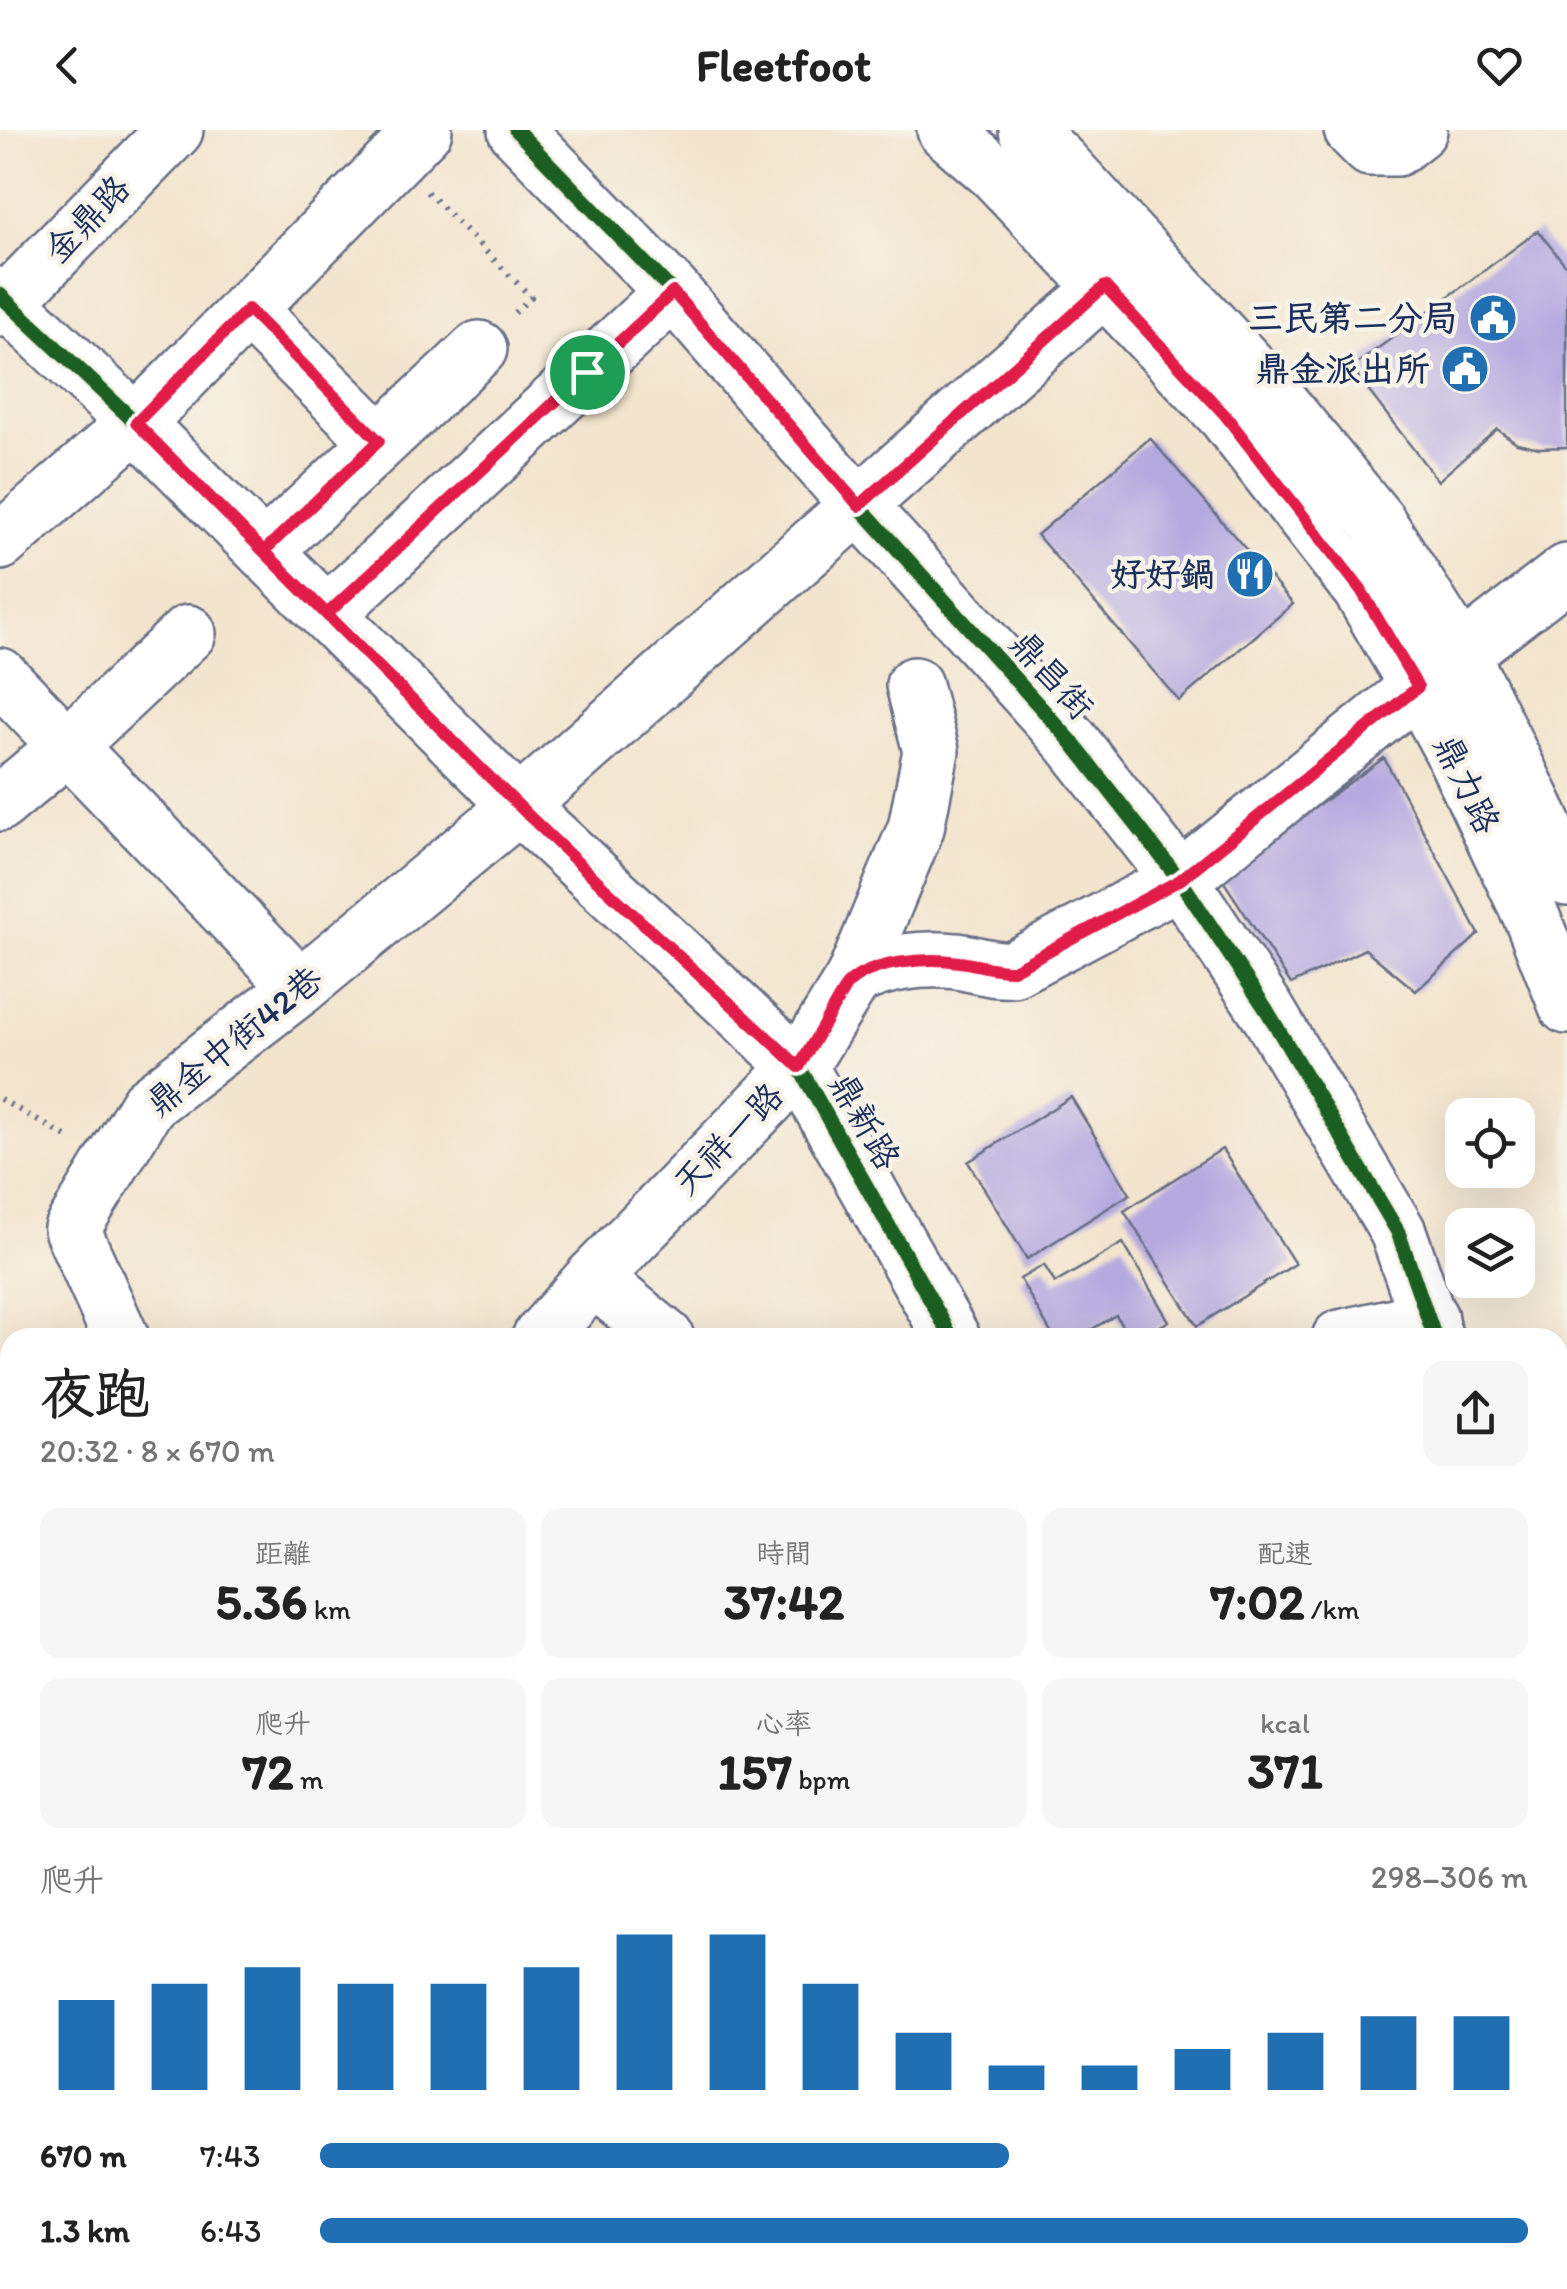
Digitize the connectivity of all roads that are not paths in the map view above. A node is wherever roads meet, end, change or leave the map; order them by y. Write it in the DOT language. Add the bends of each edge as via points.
graph roads {
  1 [pos="175,130"];
  2 [pos="516,130"];
  3 [pos="945,130"];
  4 [pos="1352,130"];
  5 [pos="1419,130"];
  6 [pos="1038,133"];
  7 [pos="409,145"];
  8 [pos="996,174"];
  9 [pos="1105,286"];
  10 [pos="673,292"];
  11 [pos="3,301"];
  12 [pos="248,309"];
  13 [pos="479,349"];
  14 [pos="136,423"];
  15 [pos="379,441"];
  16 [pos="859,506"];
  17 [pos="0,542"];
  18 [pos="264,551"];
  19 [pos="1567,572"];
  20 [pos="327,614"];
  21 [pos="188,632"];
  22 [pos="1461,654"];
  23 [pos="0,676"];
  24 [pos="914,684"];
  25 [pos="1418,687"];
  26 [pos="69,745"];
  27 [pos="0,803"];
  28 [pos="519,806"];
  29 [pos="1567,878"];
  30 [pos="1180,880"];
  31 [pos="1550,914"];
  32 [pos="854,978"];
  33 [pos="300,987"];
  34 [pos="1567,1006"];
  35 [pos="799,1067"];
  36 [pos="593,1278"];
  37 [pos="117,1328"];
  38 [pos="549,1328"];
  39 [pos="654,1328"];
  40 [pos="946,1328"];
  41 [pos="1433,1328"];
  1 -- 11 [label="street, 金鼎路"];
  2 -- 10 [label="street, 鼎昌街"];
  3 -- 8 [label="street, 鼎力路"];
  4 -- 5 [label="street" via="1370,148 1396,148"];
  6 -- 8 [label="street"];
  6 -- 22 [label="street, 鼎力路" via="1262,381 1377,521"];
  7 -- 12 [label="street"];
  8 -- 9 [label="street, 鼎力路"];
  9 -- 16 [label="street, 鼎金中街42巷"];
  9 -- 25 [label="street, 鼎力路" via="1248,444 1361,590"];
  10 -- 16 [label="street, 鼎昌街"];
  10 -- 20 [label="street"];
  11 -- 14 [label="street, 鼎新路"];
  12 -- 14 [label="street"];
  12 -- 15 [label="street"];
  13 -- 15 [label="street"];
  14 -- 17 [label="street"];
  14 -- 18 [label="street, 鼎新路"];
  15 -- 18 [label="street"];
  16 -- 28 [label="street, 鼎金中街42巷"];
  16 -- 30 [label="street, 鼎昌街" via="1070,740"];
  18 -- 20 [label="street, 鼎新路"];
  19 -- 22 [label="street"];
  20 -- 28 [label="street, 鼎新路"];
  21 -- 26 [label="street"];
  22 -- 25 [label="street"];
  22 -- 29 [label="street, 鼎力路"];
  23 -- 26 [label="street"];
  24 -- 32 [label="street, 天祥一路" via="931,751 916,828"];
  25 -- 30 [label="street"];
  25 -- 31 [label="street, 鼎力路"];
  26 -- 27 [label="street"];
  26 -- 33 [label="street"];
  28 -- 33 [label="street, 鼎金中街42巷"];
  28 -- 35 [label="street, 鼎新路"];
  30 -- 32 [label="street" via="1013,970 932,961 898,963"];
  30 -- 41 [label="street, 鼎昌街" via="1266,1008 1398,1232"];
  31 -- 34 [label="street, 鼎力路"];
  32 -- 35 [label="street, 天祥一路"];
  33 -- 37 [label="street, 鼎金中街42巷" via="148,1104 72,1229"];
  35 -- 36 [label="street, 天祥一路"];
  35 -- 40 [label="street, 鼎新路"];
  36 -- 38 [label="street, 天祥一路"];
  36 -- 39 [label="street"];
}
